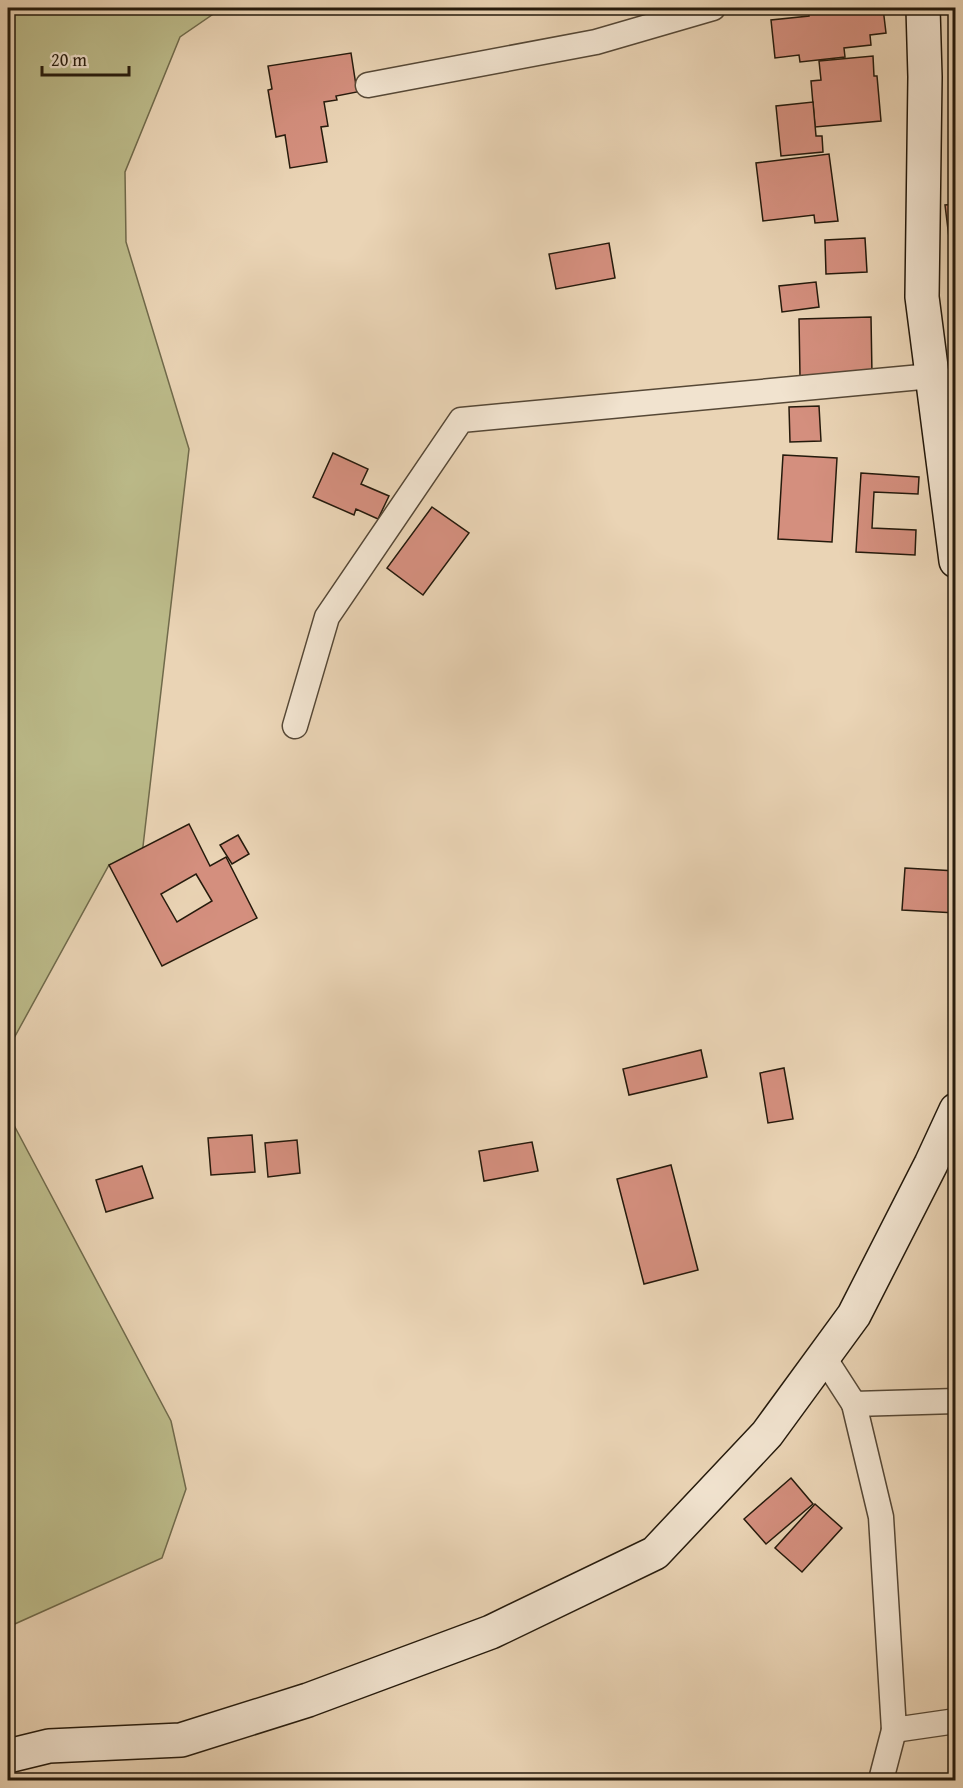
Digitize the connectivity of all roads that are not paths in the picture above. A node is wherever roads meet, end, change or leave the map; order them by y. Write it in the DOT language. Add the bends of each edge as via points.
graph roads {
  1 [pos="712,8"];
  2 [pos="923,8"];
  3 [pos="368,85"];
  4 [pos="932,376"];
  5 [pos="956,561"];
  6 [pos="295,726"];
  7 [pos="956,1110"];
  8 [pos="823,1356"];
  9 [pos="956,1401"];
  10 [pos="854,1404"];
  11 [pos="956,1721"];
  12 [pos="894,1730"];
  13 [pos="8,1756"];
  14 [pos="881,1780"];
  1 -- 3 [label="street" via="596,42"];
  2 -- 4 [label="street" via="922,297"];
  4 -- 5 [label="street"];
  4 -- 6 [label="street" via="461,420 327,617"];
  7 -- 8 [label="street" via="854,1315"];
  8 -- 10 [label="street"];
  8 -- 13 [label="street" via="767,1434 655,1553 491,1632 308,1700 181,1740 49,1746"];
  9 -- 10 [label="street"];
  10 -- 12 [label="street" via="881,1517"];
  11 -- 12 [label="street"];
  12 -- 14 [label="street"];
}
